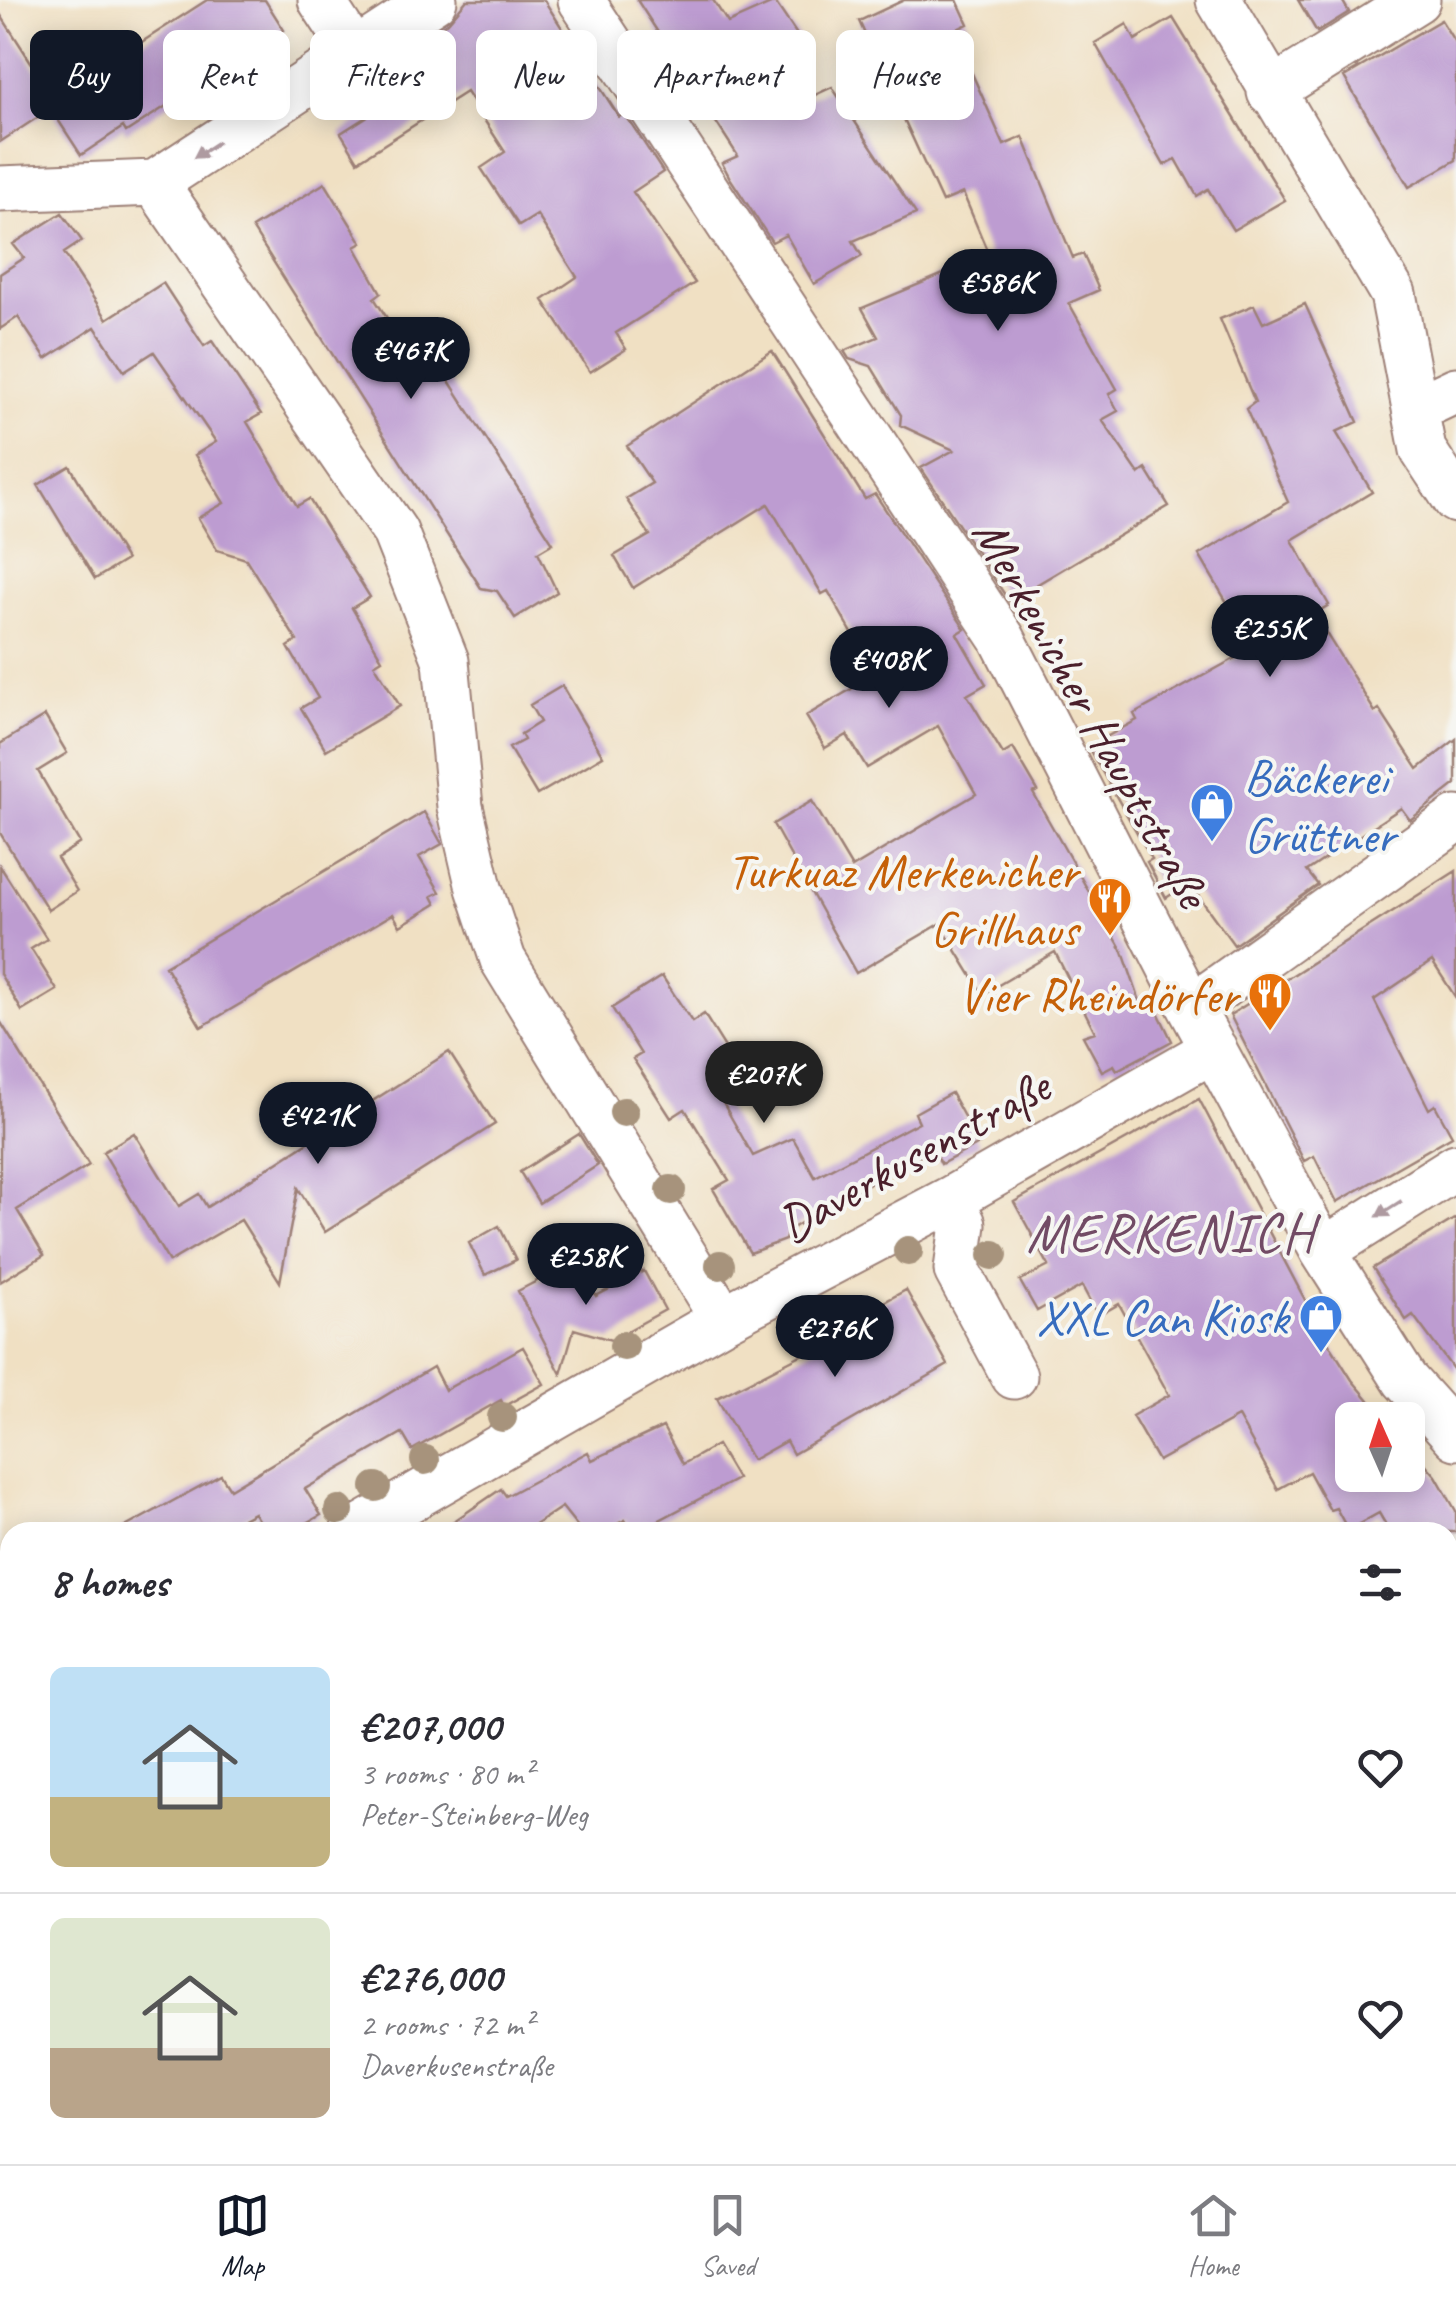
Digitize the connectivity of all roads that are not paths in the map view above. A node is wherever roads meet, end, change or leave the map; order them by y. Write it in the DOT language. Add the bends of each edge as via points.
graph roads {
  1 [pos="321,0"];
  2 [pos="434,0"];
  3 [pos="581,0"];
  4 [pos="1219,0"];
  5 [pos="1417,0"];
  6 [pos="340,30"];
  7 [pos="388,30"];
  8 [pos="310,81"];
  9 [pos="1270,92"];
  10 [pos="155,183"];
  11 [pos="0,189"];
  12 [pos="1456,390"];
  13 [pos="1416,409"];
  14 [pos="1456,500"];
  15 [pos="1456,819"];
  16 [pos="1190,1008"];
  17 [pos="1214,1049"];
  18 [pos="1456,1167"];
  19 [pos="951,1199"];
  20 [pos="1323,1250"];
  21 [pos="722,1319"];
  22 [pos="1014,1376"];
  23 [pos="1456,1438"];
  24 [pos="370,1522"];
  1 -- 6 [label="street"];
  2 -- 7 [label="street"];
  3 -- 16 [label="street, Merkenicher Hauptstraße" via="1002,638"];
  4 -- 9 [label="street"];
  5 -- 9 [label="street"];
  8 -- 10 [label="street, one-way"];
  9 -- 13 [label="street" via="1393,294"];
  10 -- 11 [label="street"];
  10 -- 21 [label="street" via="395,532 446,661 460,807 502,960"];
  12 -- 13 [label="street"];
  13 -- 14 [label="street" via="1423,450"];
  15 -- 16 [label="street"];
  16 -- 17 [label="street, Merkenicher Hauptstraße"];
  17 -- 19 [label="street, Daverkusenstraße"];
  17 -- 20 [label="street, Merkenicher Hauptstraße"];
  18 -- 20 [label="street, one-way"];
  19 -- 21 [label="street, Daverkusenstraße"];
  19 -- 22 [label="street" via="963,1224 957,1270"];
  20 -- 23 [label="street, Merkenicher Hauptstraße" via="1405,1380"];
  21 -- 24 [label="street, Daverkusenstraße"];
}
